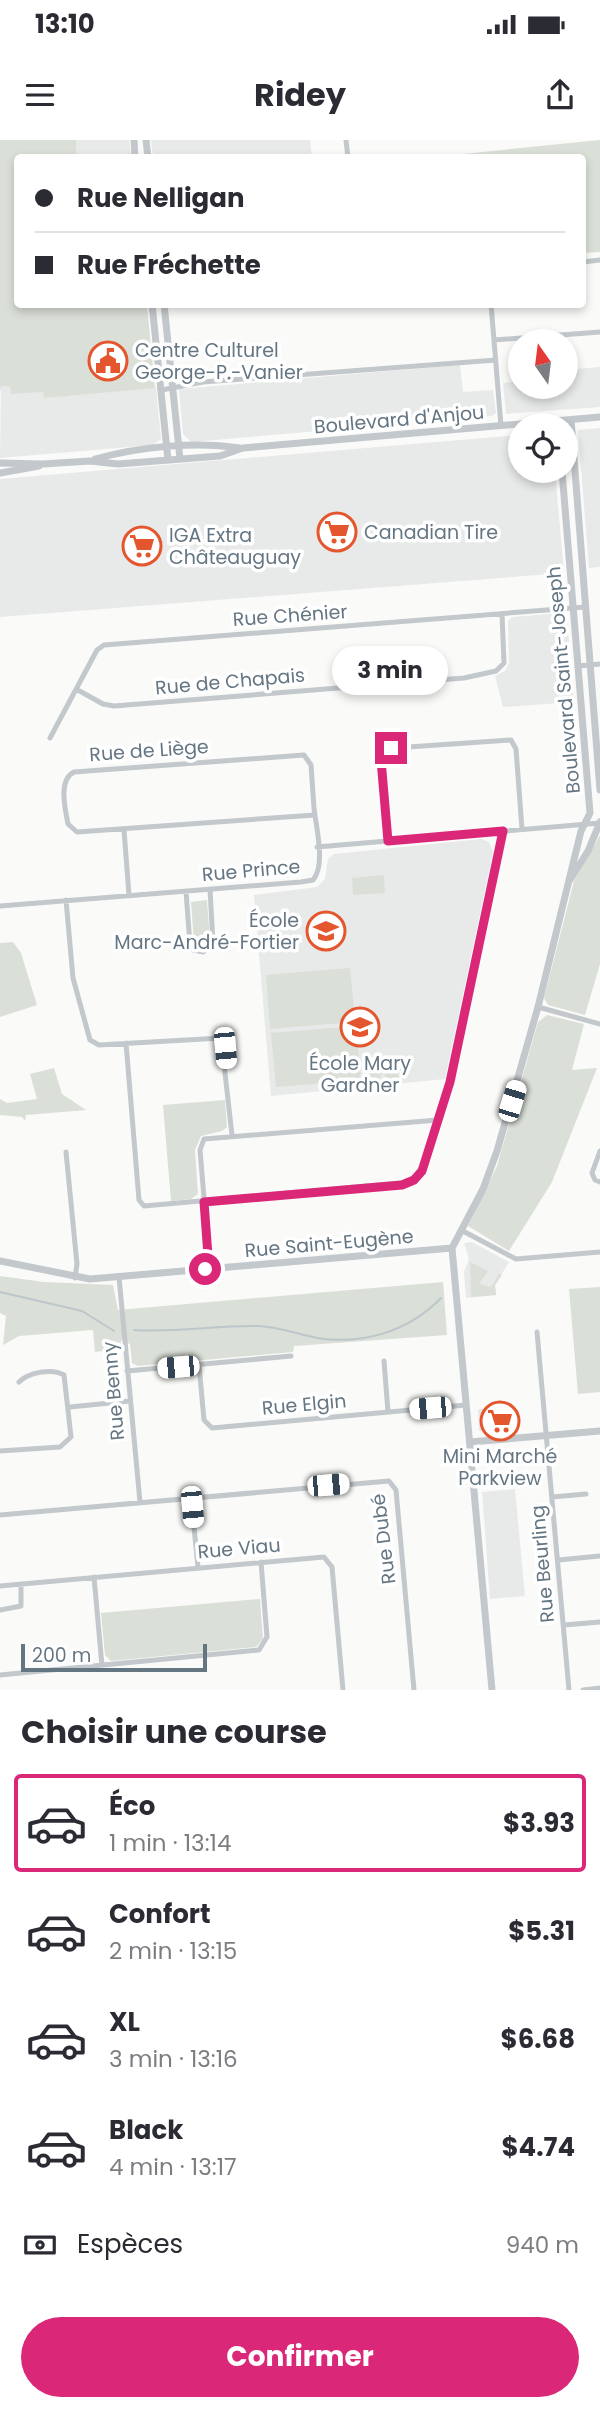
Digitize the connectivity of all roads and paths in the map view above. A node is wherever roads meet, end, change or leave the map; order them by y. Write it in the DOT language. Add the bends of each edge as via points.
graph roads {
  1 [pos="146,140"];
  2 [pos="147,154"];
  3 [pos="152,308"];
  4 [pos="164,308"];
  5 [pos="491,308"];
  6 [pos="166,320"];
  7 [pos="154,322"];
  8 [pos="600,331"];
  9 [pos="494,340"];
  10 [pos="169,353"];
  11 [pos="158,354"];
  12 [pos="496,360"];
  13 [pos="173,387"];
  14 [pos="162,390"];
  15 [pos="600,417"];
  16 [pos="578,419"];
  17 [pos="501,426"];
  18 [pos="508,426"];
  19 [pos="179,448"];
  20 [pos="243,448"];
  21 [pos="167,449"];
  22 [pos="180,459"];
  23 [pos="168,460"];
  24 [pos="90,461"];
  25 [pos="0,463"];
  26 [pos="43,464"];
  27 [pos="0,473"];
  28 [pos="563,483"];
  29 [pos="576,483"];
  30 [pos="582,567"];
  31 [pos="570,568"];
  32 [pos="585,607"];
  33 [pos="573,608"];
  34 [pos="502,614"];
  35 [pos="600,664"];
  36 [pos="590,665"];
  37 [pos="578,666"];
  38 [pos="76,689"];
  39 [pos="50,738"];
  40 [pos="600,790"];
  41 [pos="315,815"];
  42 [pos="600,823"];
  43 [pos="585,824"];
  44 [pos="522,829"];
  45 [pos="124,830"];
  46 [pos="503,831"];
  47 [pos="388,841"];
  48 [pos="317,847"];
  49 [pos="569,883"];
  50 [pos="210,889"];
  51 [pos="186,891"];
  52 [pos="129,895"];
  53 [pos="66,900"];
  54 [pos="0,906"];
  55 [pos="538,1007"];
  56 [pos="600,1024"];
  57 [pos="126,1043"];
  58 [pos="438,1120"];
  59 [pos="232,1135"];
  60 [pos="600,1151"];
  61 [pos="66,1152"];
  62 [pos="597,1180"];
  63 [pos="586,1184"];
  64 [pos="204,1202"];
  65 [pos="461,1230"];
  66 [pos="452,1248"];
  67 [pos="600,1252"];
  68 [pos="0,1261"];
  69 [pos="209,1269"];
  70 [pos="119,1277"];
  71 [pos="75,1278"];
  72 [pos="537,1332"];
  73 [pos="291,1356"];
  74 [pos="384,1361"];
  75 [pos="199,1365"];
  76 [pos="127,1371"];
  77 [pos="19,1382"];
  78 [pos="130,1401"];
  79 [pos="466,1405"];
  80 [pos="69,1407"];
  81 [pos="388,1412"];
  82 [pos="600,1431"];
  83 [pos="547,1435"];
  84 [pos="470,1441"];
  85 [pos="0,1451"];
  86 [pos="586,1494"];
  87 [pos="552,1497"];
  88 [pos="191,1498"];
  89 [pos="140,1502"];
  90 [pos="0,1514"];
  91 [pos="600,1556"];
  92 [pos="558,1560"];
  93 [pos="261,1562"];
  94 [pos="198,1567"];
  95 [pos="94,1577"];
  96 [pos="21,1584"];
  97 [pos="0,1586"];
  98 [pos="0,1610"];
  99 [pos="600,1622"];
  100 [pos="564,1625"];
  101 [pos="102,1666"];
  102 [pos="0,1675"];
  103 [pos="600,1688"];
  104 [pos="343,1690"];
  105 [pos="414,1690"];
  106 [pos="492,1690"];
  107 [pos="569,1690"];
  108 [pos="583,1690"];
  1 -- 2 [label="street"];
  3 -- 7 [label="street"];
  4 -- 6 [label="street"];
  5 -- 9 [label="street"];
  6 -- 7 [label="street"];
  6 -- 10 [label="street"];
  7 -- 11 [label="street"];
  8 -- 9 [label="street"];
  9 -- 12 [label="street"];
  10 -- 11 [label="street"];
  10 -- 13 [label="street"];
  11 -- 14 [label="street"];
  12 -- 13 [label="street"];
  12 -- 17 [label="street"];
  13 -- 14 [label="street"];
  13 -- 19 [label="street"];
  14 -- 21 [label="street"];
  15 -- 16 [label="street, Boulevard d'Anjou"];
  17 -- 18 [label="street, Boulevard d'Anjou"];
  17 -- 20 [label="street, Boulevard d'Anjou"];
  19 -- 20 [label="street, Boulevard d'Anjou"];
  19 -- 21 [label="street, Boulevard d'Anjou"];
  19 -- 22 [label="street"];
  20 -- 22 [label="street, Boulevard d'Anjou" via="220,456"];
  21 -- 23 [label="street"];
  21 -- 24 [label="street, Boulevard d'Anjou" via="117,453"];
  22 -- 23 [label="street, Boulevard d'Anjou"];
  23 -- 24 [label="street, Boulevard d'Anjou"];
  24 -- 26 [label="street, Boulevard d'Anjou"];
  25 -- 26 [label="street, Boulevard d'Anjou"];
  26 -- 27 [label="street, Boulevard d'Anjou"];
  28 -- 31 [label="street, Boulevard Saint-Joseph"];
  29 -- 30 [label="street, Boulevard Saint-Joseph"];
  30 -- 31 [label="street"];
  30 -- 32 [label="street, Boulevard Saint-Joseph"];
  31 -- 33 [label="street, Boulevard Saint-Joseph"];
  32 -- 33 [label="street, Rue Chénier"];
  32 -- 36 [label="street, Boulevard Saint-Joseph"];
  33 -- 34 [label="street, Rue Chénier"];
  33 -- 37 [label="street, Boulevard Saint-Joseph"];
  34 -- 38 [label="street, Rue Chénier" via="104,645"];
  34 -- 38 [label="street, Rue de Chapais" via="504,663 496,671 464,678 114,706"];
  35 -- 36 [label="street"];
  36 -- 37 [label="street"];
  36 -- 40 [label="street, Boulevard Saint-Joseph"];
  37 -- 43 [label="street, Boulevard Saint-Joseph" via="590,813"];
  38 -- 39 [label="street, Rue Chénier"];
  41 -- 45 [label="street, Rue de Liège"];
  41 -- 45 [label="street, Rue de Liège" via="311,765 309,758 300,754 67,776 67,819 72,830"];
  41 -- 48 [label="street, Rue de Liège"];
  42 -- 43 [label="street, Rue Prince"];
  42 -- 49 [label="street, Boulevard Saint-Joseph"];
  43 -- 44 [label="street, Rue Prince"];
  43 -- 49 [label="street, Boulevard Saint-Joseph"];
  44 -- 46 [label="street, Rue Prince"];
  44 -- 47 [label="street" via="511,740 394,748 385,750 381,760"];
  45 -- 52 [label="street"];
  46 -- 47 [label="street, Rue Prince"];
  46 -- 58 [label="street"];
  47 -- 48 [label="street, Rue Prince"];
  48 -- 50 [label="street, Rue Prince" via="318,871 310,881"];
  49 -- 55 [label="street, Boulevard Saint-Joseph"];
  50 -- 51 [label="street, Rue Prince"];
  50 -- 51 [label="street" via="214,941 211,949 203,952 196,952 191,945"];
  51 -- 52 [label="street, Rue Prince"];
  52 -- 53 [label="street, Rue Prince"];
  53 -- 54 [label="street, Rue Prince"];
  53 -- 57 [label="street" via="73,978 89,1037 99,1045"];
  55 -- 56 [label="street"];
  55 -- 65 [label="street, Boulevard Saint-Joseph" via="492,1166"];
  57 -- 59 [label="street" via="221,1038"];
  57 -- 64 [label="street" via="140,1203 148,1207"];
  58 -- 59 [label="street"];
  58 -- 64 [label="street" via="422,1171 407,1184"];
  59 -- 64 [label="street" via="202,1141"];
  60 -- 62 [label="street" via="593,1170"];
  61 -- 71 [label="street"];
  62 -- 63 [label="street"];
  64 -- 69 [label="street"];
  65 -- 66 [label="street, Boulevard Saint-Joseph"];
  65 -- 67 [label="street" via="513,1258"];
  66 -- 69 [label="street, Rue Saint-Eugène"];
  66 -- 79 [label="street"];
  68 -- 71 [label="street, Rue Saint-Eugène"];
  69 -- 70 [label="street, Rue Saint-Eugène"];
  70 -- 71 [label="street, Rue Saint-Eugène"];
  70 -- 76 [label="street, Rue Benny"];
  72 -- 83 [label="street, Rue Beurling"];
  73 -- 75 [label="street"];
  74 -- 81 [label="street"];
  75 -- 76 [label="street"];
  75 -- 81 [label="street, Rue Elgin" via="204,1420 212,1428"];
  76 -- 78 [label="street, Rue Benny"];
  77 -- 80 [label="street" via="32,1374 62,1373"];
  78 -- 80 [label="street"];
  78 -- 89 [label="street, Rue Benny"];
  79 -- 81 [label="street, Rue Elgin"];
  79 -- 84 [label="street"];
  80 -- 85 [label="street" via="72,1434 66,1444"];
  82 -- 83 [label="street"];
  83 -- 84 [label="street"];
  83 -- 87 [label="street, Rue Beurling"];
  84 -- 106 [label="street"];
  86 -- 87 [label="street"];
  87 -- 92 [label="street, Rue Beurling"];
  88 -- 89 [label="street, Rue Dubé"];
  88 -- 94 [label="street"];
  88 -- 105 [label="street, Rue Dubé" via="383,1480 392,1483"];
  89 -- 90 [label="street, Rue Dubé"];
  91 -- 92 [label="street"];
  92 -- 100 [label="street, Rue Beurling"];
  93 -- 94 [label="street, Rue Viau"];
  93 -- 101 [label="street" via="267,1637 261,1649"];
  93 -- 104 [label="street, Rue Viau" via="330,1560"];
  94 -- 95 [label="street, Rue Viau"];
  95 -- 96 [label="street, Rue Viau"];
  95 -- 101 [label="street"];
  96 -- 97 [label="street, Rue Viau"];
  96 -- 98 [label="street" via="21,1606"];
  99 -- 100 [label="street"];
  100 -- 107 [label="street, Rue Beurling"];
  101 -- 102 [label="street"];
  103 -- 108 [label="street"];
}
